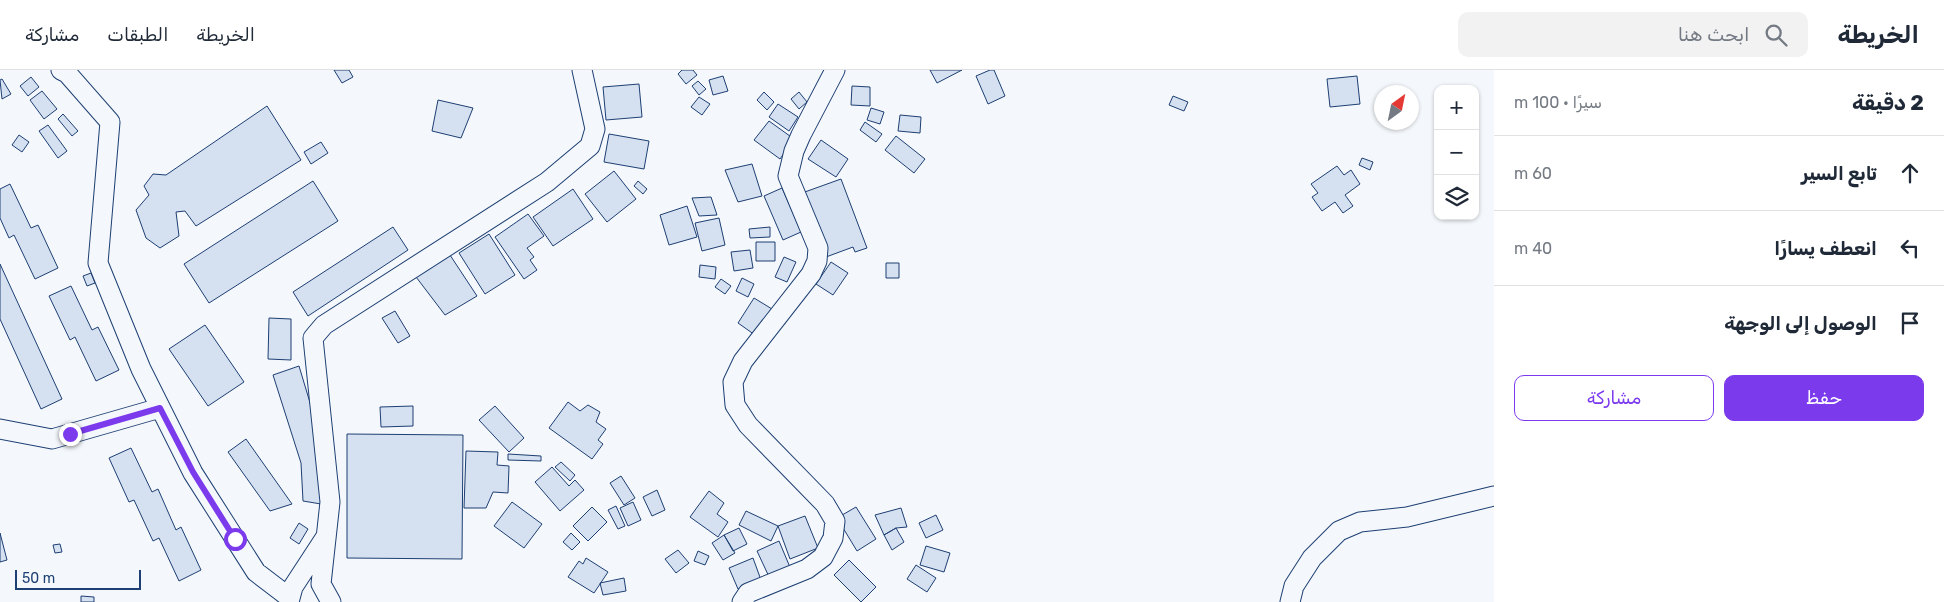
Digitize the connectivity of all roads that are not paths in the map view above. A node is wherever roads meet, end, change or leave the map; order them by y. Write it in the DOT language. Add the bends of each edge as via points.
graph roads {
  1 [pos="61,70"];
  2 [pos="582,70"];
  3 [pos="835,70"];
  4 [pos="160,408"];
  5 [pos="0,429"];
  6 [pos="1494,496"];
  7 [pos="327,535"];
  8 [pos="290,600"];
  9 [pos="331,602"];
  10 [pos="742,602"];
  11 [pos="1290,602"];
  1 -- 4 [label="street" via="110,122 98,263 141,370"];
  2 -- 7 [label="street" via="595,129 590,146 547,182 324,325 313,338 330,502"];
  3 -- 10 [label="street" via="798,143 788,176 818,248 817,261 812,274 743,361 733,382 735,405 748,424 826,504 835,521 833,538 823,557 807,569 748,594"];
  4 -- 5 [label="street" via="52,440"];
  4 -- 8 [label="street" via="193,472 256,572"];
  6 -- 11 [label="street" via="1407,517 1360,522 1339,531 1312,558 1294,586"];
  7 -- 8 [label="street" via="293,586"];
  7 -- 9 [label="street" via="321,584"];
}
